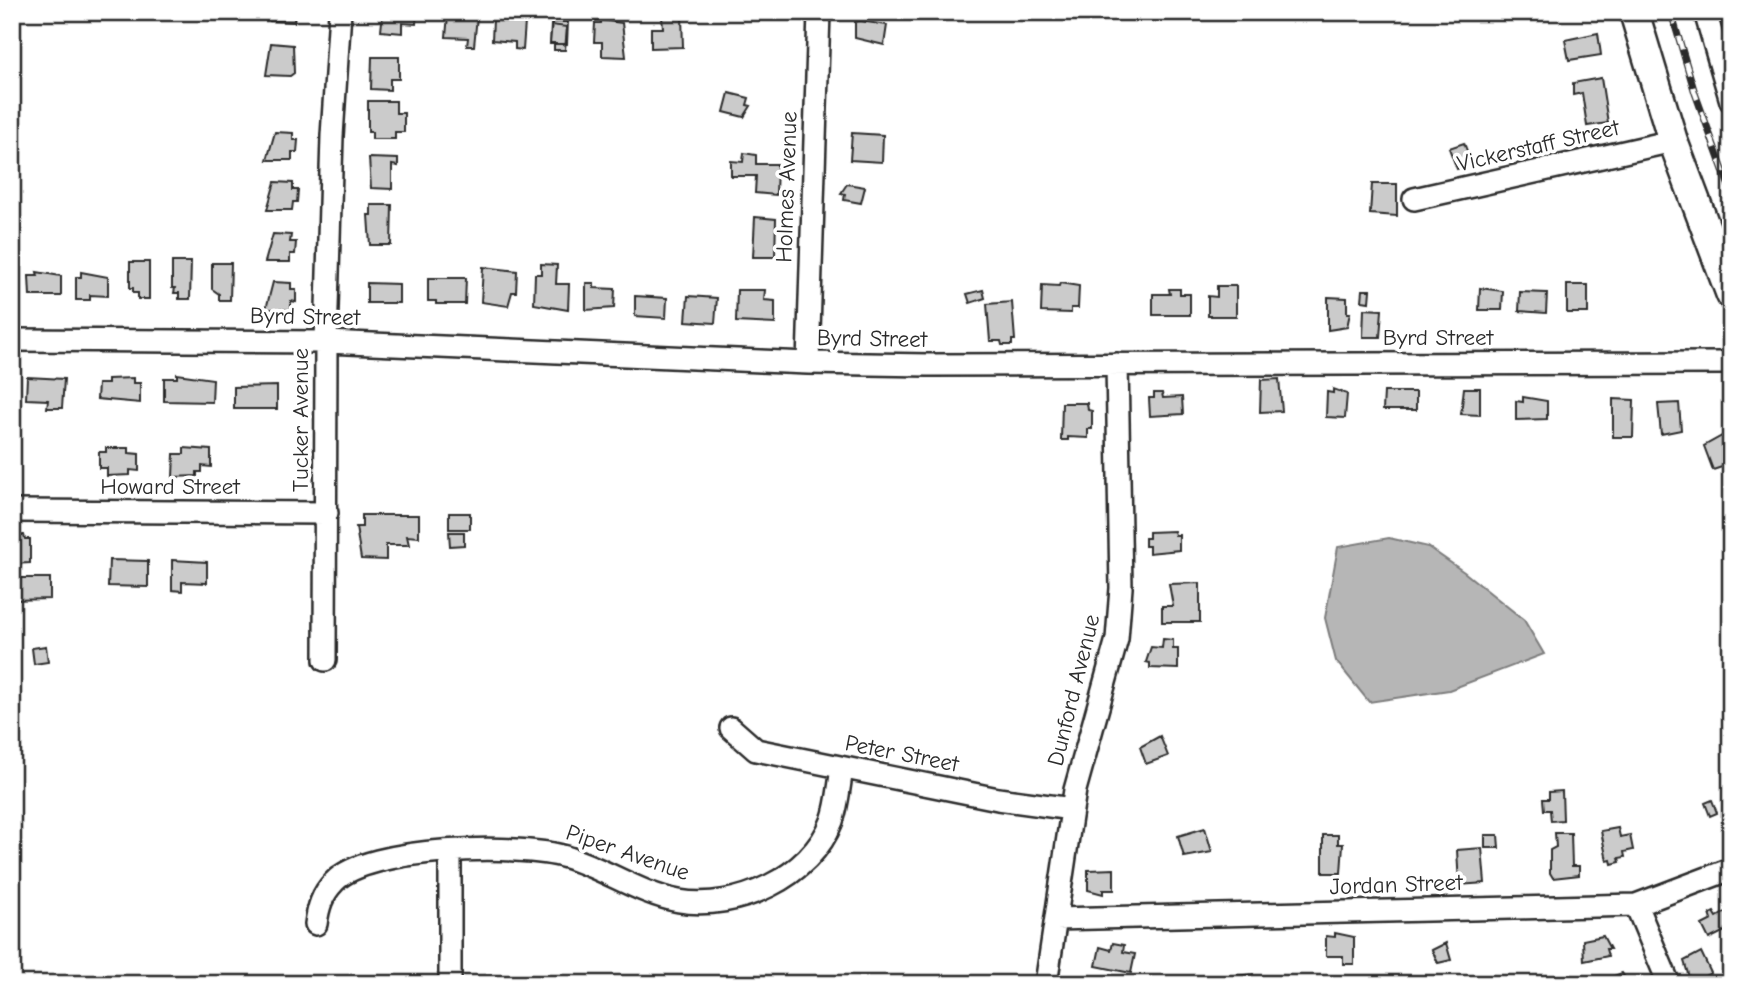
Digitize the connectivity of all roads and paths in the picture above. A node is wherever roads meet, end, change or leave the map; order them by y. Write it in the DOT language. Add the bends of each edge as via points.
graph roads {
  1 [pos="340,12"];
  2 [pos="819,12"];
  3 [pos="1634,12"];
  4 [pos="1705,12"];
  5 [pos="1731,101"];
  6 [pos="1673,141"];
  7 [pos="1414,199"];
  8 [pos="1731,295"];
  9 [pos="12,340"];
  10 [pos="326,342"];
  11 [pos="808,363"];
  12 [pos="1731,363"];
  13 [pos="1118,364"];
  14 [pos="12,511"];
  15 [pos="327,513"];
  16 [pos="325,660"];
  17 [pos="730,728"];
  18 [pos="842,769"];
  19 [pos="1072,809"];
  20 [pos="450,851"];
  21 [pos="1731,869"];
  22 [pos="1636,905"];
  23 [pos="1056,919"];
  24 [pos="316,925"];
  25 [pos="450,984"];
  26 [pos="1046,984"];
  27 [pos="1669,984"];
  1 -- 10 [label="street, Tucker Avenue"];
  2 -- 11 [label="street, Holmes Avenue"];
  3 -- 6 [label="main road"];
  4 -- 5 [label="street"];
  6 -- 7 [label="street, Vickerstaff Street"];
  6 -- 8 [label="main road"];
  9 -- 10 [label="street, Byrd Street"];
  10 -- 11 [label="street, Byrd Street"];
  10 -- 15 [label="street, Tucker Avenue"];
  11 -- 13 [label="street, Byrd Street"];
  12 -- 13 [label="street, Byrd Street"];
  13 -- 19 [label="street, Dunford Avenue" via="1121,588 1117,639"];
  14 -- 15 [label="street, Howard Street"];
  15 -- 16 [label="street, Tucker Avenue"];
  17 -- 18 [label="street, Peter Street" via="756,750"];
  18 -- 19 [label="street, Peter Street"];
  18 -- 20 [label="street, Piper Avenue" via="833,820 818,846 788,875 753,894 717,902 680,901 566,856 528,849"];
  19 -- 23 [label="street, Dunford Avenue"];
  20 -- 24 [label="street, Piper Avenue" via="372,862 335,880 318,904"];
  20 -- 25 [label="street"];
  21 -- 22 [label="street, Jordan Street"];
  22 -- 23 [label="street, Jordan Street"];
  22 -- 27 [label="street"];
  23 -- 26 [label="street, Dunford Avenue"];
}
